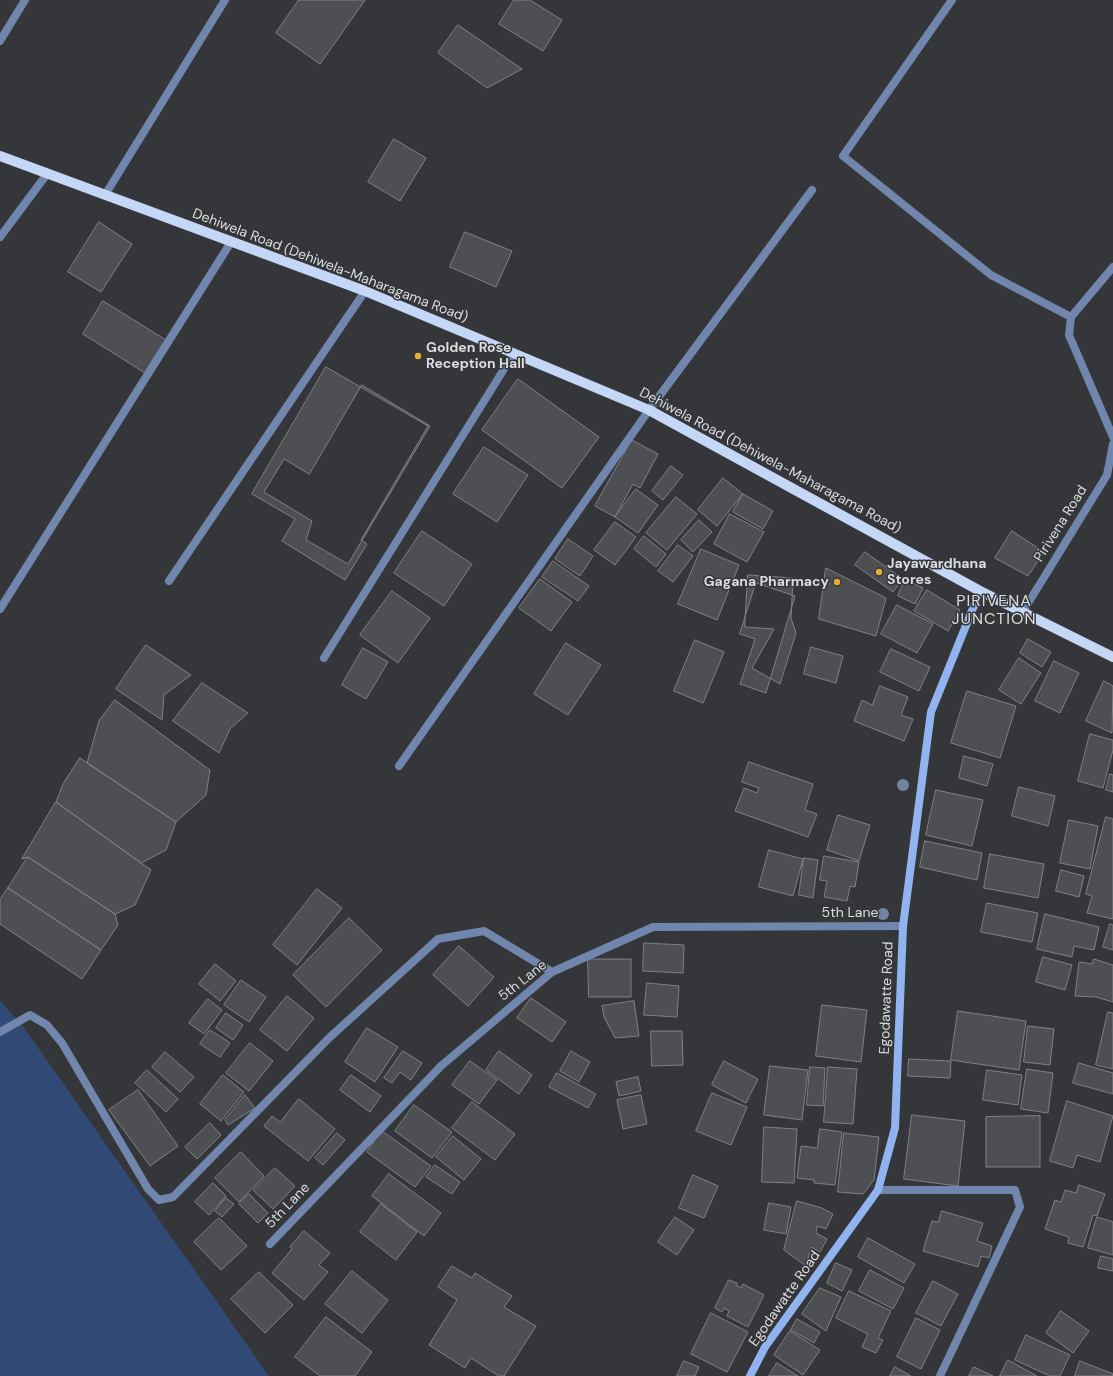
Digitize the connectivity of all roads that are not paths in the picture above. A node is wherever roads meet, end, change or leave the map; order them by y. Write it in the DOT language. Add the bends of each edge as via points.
graph roads {
  1 [pos="25,0"];
  2 [pos="225,0"];
  3 [pos="952,0"];
  4 [pos="0,41"];
  5 [pos="0,156"];
  6 [pos="47,174"];
  7 [pos="812,190"];
  8 [pos="105,195"];
  9 [pos="0,237"];
  10 [pos="232,242"];
  11 [pos="1113,267"];
  12 [pos="365,291"];
  13 [pos="1071,316"];
  14 [pos="514,353"];
  15 [pos="649,410"];
  16 [pos="1113,437"];
  17 [pos="1113,444"];
  18 [pos="169,581"];
  19 [pos="980,591"];
  20 [pos="0,609"];
  21 [pos="1022,613"];
  22 [pos="1113,657"];
  23 [pos="324,658"];
  24 [pos="399,766"];
  25 [pos="903,926"];
  26 [pos="552,972"];
  27 [pos="0,1032"];
  28 [pos="878,1190"];
  29 [pos="270,1244"];
  30 [pos="750,1376"];
  31 [pos="940,1376"];
  1 -- 4 [label="street"];
  2 -- 8 [label="street"];
  3 -- 13 [label="street" via="843,156 991,275"];
  5 -- 6 [label="main road, Dehiwela Road (Dehiwela-Maharagama Road)"];
  6 -- 8 [label="main road, Dehiwela Road (Dehiwela-Maharagama Road)"];
  6 -- 9 [label="street"];
  7 -- 15 [label="street"];
  8 -- 10 [label="main road, Dehiwela Road (Dehiwela-Maharagama Road)"];
  10 -- 12 [label="main road, Dehiwela Road (Dehiwela-Maharagama Road)"];
  10 -- 20 [label="street"];
  11 -- 13 [label="street"];
  12 -- 14 [label="main road, Dehiwela Road (Dehiwela-Maharagama Road)"];
  12 -- 18 [label="street"];
  13 -- 16 [label="street" via="1069,335"];
  14 -- 15 [label="main road, Dehiwela Road (Dehiwela-Maharagama Road)"];
  14 -- 23 [label="street"];
  15 -- 19 [label="main road, Dehiwela Road (Dehiwela-Maharagama Road)"];
  15 -- 24 [label="street"];
  17 -- 21 [label="street, Pirivena Road" via="1107,475"];
  19 -- 21 [label="main road, Dehiwela Road (Dehiwela-Maharagama Road)"];
  19 -- 25 [label="street, Egodawatte Road" via="931,712"];
  21 -- 22 [label="main road, Dehiwela Road (Dehiwela-Maharagama Road)"];
  25 -- 26 [label="street, 5th Lane" via="652,927"];
  25 -- 28 [label="street, Egodawatte Road" via="894,1128"];
  26 -- 27 [label="street" via="484,931 438,939 329,1038 173,1197 159,1200 148,1189 62,1043 47,1025 30,1016"];
  26 -- 29 [label="street, 5th Lane" via="441,1066"];
  28 -- 30 [label="street, Egodawatte Road" via="765,1347"];
  28 -- 31 [label="street" via="1015,1190 1020,1208"];
}
